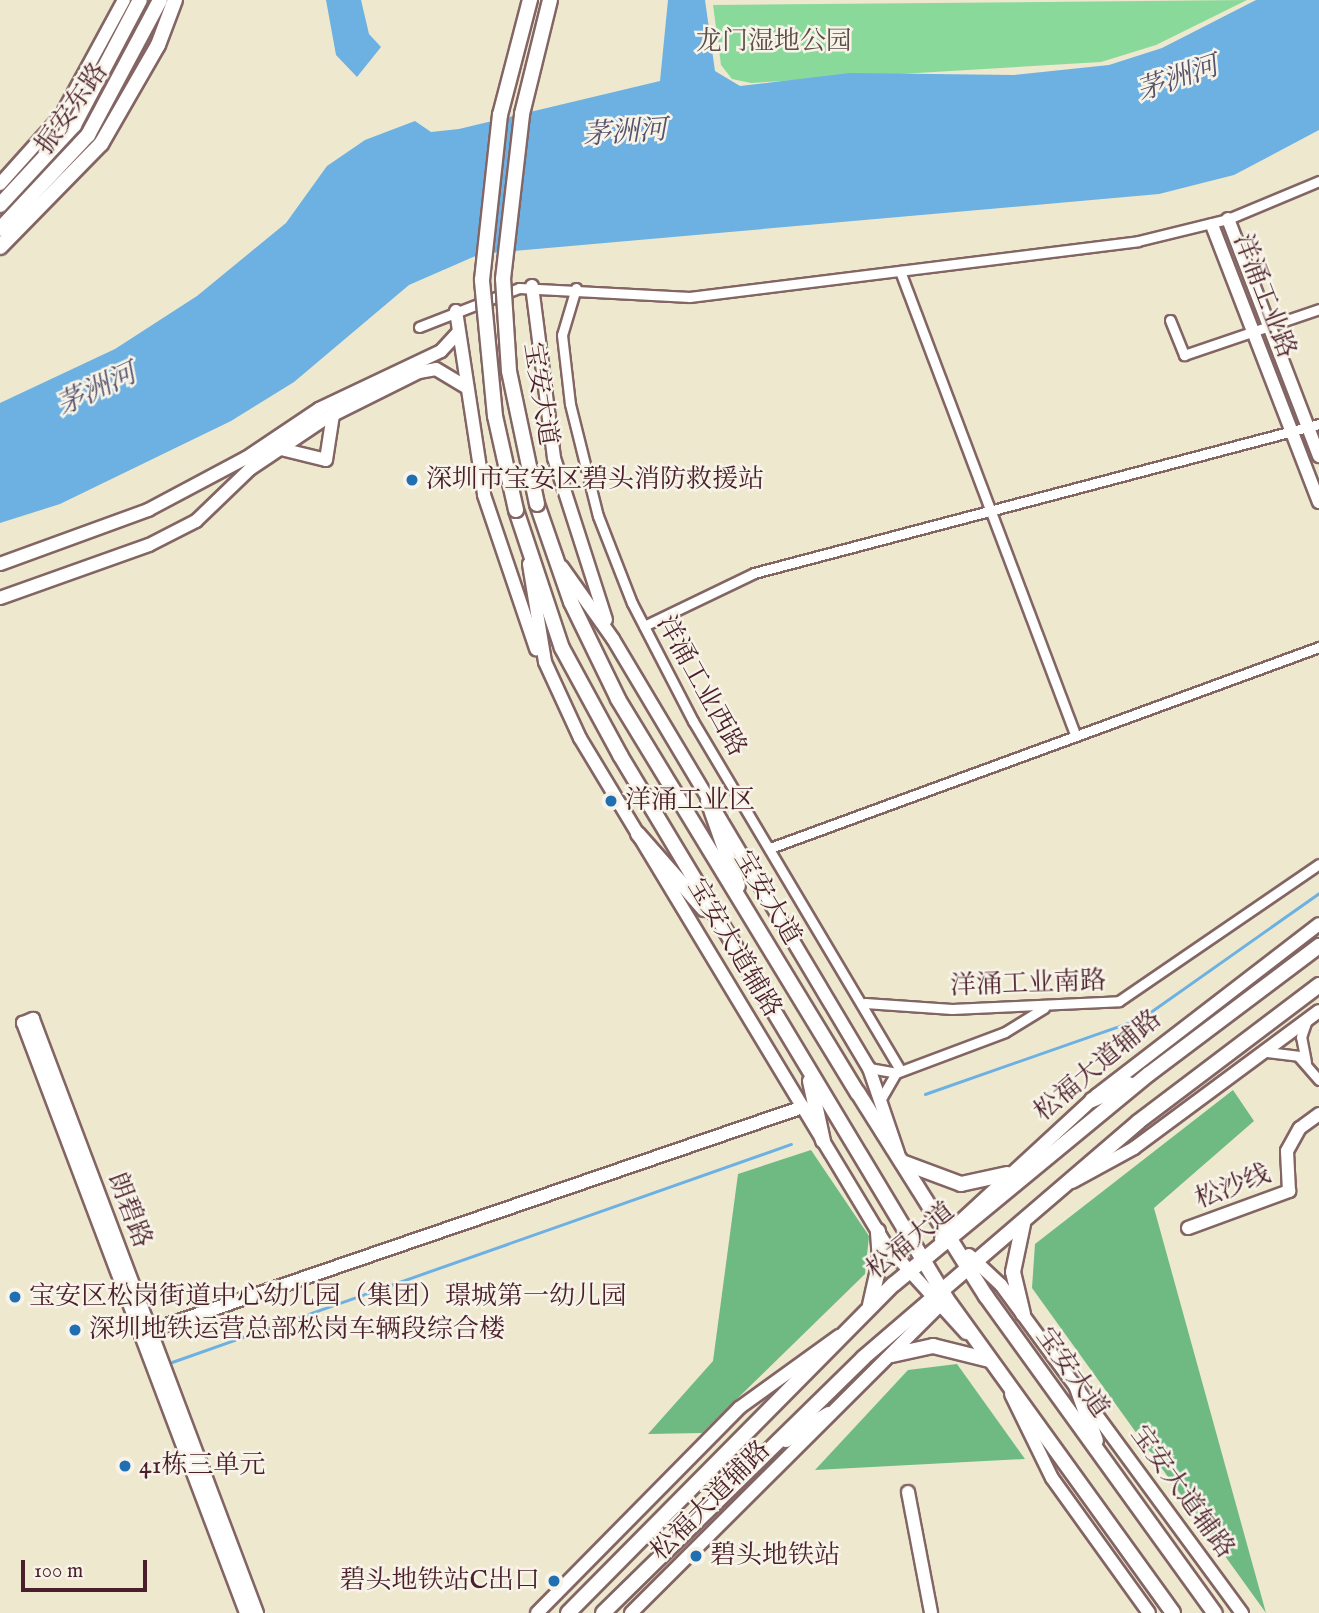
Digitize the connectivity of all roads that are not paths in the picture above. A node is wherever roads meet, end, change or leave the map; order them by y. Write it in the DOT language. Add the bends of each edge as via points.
graph roads {
  1 [pos="124,0"];
  2 [pos="140,0"];
  3 [pos="160,0"];
  4 [pos="175,0"];
  5 [pos="530,0"];
  6 [pos="550,0"];
  7 [pos="1319,181"];
  8 [pos="0,184"];
  9 [pos="0,205"];
  10 [pos="1228,219"];
  11 [pos="1212,225"];
  12 [pos="0,229"];
  13 [pos="0,247"];
  14 [pos="900,271"];
  15 [pos="532,286"];
  16 [pos="576,288"];
  17 [pos="1319,309"];
  18 [pos="456,310"];
  19 [pos="1170,320"];
  20 [pos="419,327"];
  21 [pos="1270,328"];
  22 [pos="458,332"];
  23 [pos="1254,334"];
  24 [pos="464,386"];
  25 [pos="332,415"];
  26 [pos="1313,425"];
  27 [pos="1292,431"];
  28 [pos="281,449"];
  29 [pos="1319,456"];
  30 [pos="1319,502"];
  31 [pos="992,510"];
  32 [pos="524,539"];
  33 [pos="550,547"];
  34 [pos="0,564"];
  35 [pos="0,598"];
  36 [pos="644,626"];
  37 [pos="1319,647"];
  38 [pos="622,652"];
  39 [pos="550,678"];
  40 [pos="1076,736"];
  41 [pos="708,801"];
  42 [pos="638,834"];
  43 [pos="771,848"];
  44 [pos="1319,864"];
  45 [pos="754,922"];
  46 [pos="1319,924"];
  47 [pos="730,940"];
  48 [pos="1319,946"];
  49 [pos="1319,985"];
  50 [pos="865,1003"];
  51 [pos="1046,1007"];
  52 [pos="1314,1015"];
  53 [pos="1257,1056"];
  54 [pos="1306,1062"];
  55 [pos="804,1063"];
  56 [pos="869,1068"];
  57 [pos="899,1072"];
  58 [pos="1149,1074"];
  59 [pos="1319,1080"];
  60 [pos="882,1097"];
  61 [pos="1092,1100"];
  62 [pos="803,1107"];
  63 [pos="1319,1114"];
  64 [pos="823,1141"];
  65 [pos="900,1161"];
  66 [pos="1007,1174"];
  67 [pos="1063,1187"];
  68 [pos="1025,1220"];
  69 [pos="1188,1228"];
  70 [pos="878,1231"];
  71 [pos="947,1237"];
  72 [pos="922,1261"];
  73 [pos="972,1265"];
  74 [pos="907,1273"];
  75 [pos="939,1299"];
  76 [pos="869,1309"];
  77 [pos="1023,1314"];
  78 [pos="161,1327"];
  79 [pos="845,1333"];
  80 [pos="892,1355"];
  81 [pos="991,1362"];
  82 [pos="1007,1384"];
  83 [pos="1076,1385"];
  84 [pos="829,1414"];
  85 [pos="760,1455"];
  86 [pos="1101,1456"];
  87 [pos="908,1492"];
  88 [pos="246,1613"];
  89 [pos="257,1613"];
  90 [pos="537,1613"];
  91 [pos="568,1613"];
  92 [pos="603,1613"];
  93 [pos="631,1613"];
  94 [pos="931,1613"];
  95 [pos="1149,1613"];
  96 [pos="1173,1613"];
  97 [pos="1215,1613"];
  98 [pos="1242,1613"];
  1 -- 8 [label="main road" via="61,116"];
  2 -- 9 [label="main road, 振安东路" via="74,125"];
  3 -- 12 [label="main road, 振安东路" via="88,135"];
  4 -- 13 [label="main road" via="152,57 101,144"];
  5 -- 32 [label="main road, 宝安大道, bridge" via="502,107 482,280 495,416"];
  6 -- 33 [label="main road, 宝安大道, bridge" via="522,114 503,279 509,371"];
  7 -- 10 [label="street"];
  10 -- 11 [label="street"];
  10 -- 21 [label="main road, 洋涌工业路"];
  11 -- 14 [label="street" via="1138,241"];
  11 -- 23 [label="main road, 洋涌工业路"];
  14 -- 16 [label="street" via="690,297"];
  14 -- 31 [label="street"];
  15 -- 16 [label="street"];
  15 -- 18 [label="street"];
  15 -- 38 [label="main road" via="542,391 560,483"];
  16 -- 36 [label="street, 洋涌工业西路" via="562,335 570,404 598,516"];
  17 -- 21 [label="street"];
  18 -- 20 [label="street"];
  18 -- 22 [label="main road"];
  19 -- 23 [label="street" via="1184,355"];
  21 -- 23 [label="street"];
  21 -- 26 [label="main road, 洋涌工业路"];
  22 -- 24 [label="main road"];
  22 -- 34 [label="main road" via="440,351 340,398 192,485 109,527"];
  23 -- 27 [label="main road, 洋涌工业路"];
  24 -- 25 [label="main road" via="436,369 419,372"];
  24 -- 39 [label="main road" via="499,553"];
  25 -- 28 [label="main road"];
  25 -- 28 [label="main road" via="326,460"];
  26 -- 27 [label="street"];
  26 -- 29 [label="main road, 洋涌工业路"];
  27 -- 30 [label="main road, 洋涌工业路"];
  27 -- 31 [label="street"];
  28 -- 35 [label="main road" via="196,521 149,545"];
  31 -- 36 [label="street" via="746,575"];
  31 -- 40 [label="street"];
  32 -- 39 [label="main road, 宝安大道辅路"];
  32 -- 47 [label="main road, 宝安大道" via="579,684"];
  33 -- 38 [label="main road, 宝安大道辅路"];
  33 -- 45 [label="main road, 宝安大道" via="618,699"];
  36 -- 43 [label="street, 洋涌工业西路"];
  37 -- 40 [label="street"];
  38 -- 41 [label="main road, 宝安大道辅路"];
  39 -- 42 [label="main road, 宝安大道辅路"];
  40 -- 43 [label="street"];
  41 -- 45 [label="main road"];
  41 -- 56 [label="main road, 宝安大道辅路"];
  42 -- 47 [label="main road"];
  42 -- 62 [label="main road, 宝安大道辅路"];
  43 -- 50 [label="street, 洋涌工业西路"];
  44 -- 51 [label="street, 洋涌工业南路" via="1127,998"];
  45 -- 65 [label="main road, 宝安大道"];
  46 -- 61 [label="main road, 松福大道辅路"];
  47 -- 55 [label="main road, 宝安大道"];
  48 -- 58 [label="main road, 松福大道"];
  49 -- 67 [label="main road" via="1193,1078"];
  50 -- 51 [label="street, 洋涌工业南路"];
  50 -- 57 [label="street, 洋涌工业西路"];
  51 -- 57 [label="street" via="1005,1032"];
  52 -- 53 [label="main road"];
  52 -- 54 [label="street" via="1301,1037"];
  53 -- 54 [label="street" via="1282,1050"];
  53 -- 67 [label="main road" via="1134,1148"];
  54 -- 59 [label="street"];
  55 -- 64 [label="main road"];
  55 -- 72 [label="main road, 宝安大道"];
  56 -- 57 [label="street"];
  56 -- 60 [label="main road, 宝安大道辅路"];
  57 -- 60 [label="street"];
  58 -- 61 [label="main road"];
  58 -- 71 [label="main road, 松福大道"];
  60 -- 65 [label="main road, 宝安大道辅路"];
  61 -- 66 [label="main road, 松福大道辅路"];
  62 -- 64 [label="main road, 宝安大道辅路"];
  62 -- 78 [label="main road"];
  63 -- 69 [label="main road, 松沙线" via="1300,1128 1287,1151 1289,1191"];
  64 -- 70 [label="main road, 宝安大道辅路"];
  65 -- 66 [label="main road" via="961,1184"];
  65 -- 71 [label="main road, 宝安大道"];
  66 -- 71 [label="main road, 松福大道辅路"];
  67 -- 68 [label="main road"];
  68 -- 73 [label="main road"];
  68 -- 77 [label="main road" via="1013,1272"];
  70 -- 74 [label="main road, 宝安大道辅路"];
  70 -- 76 [label="main road" via="880,1261"];
  71 -- 72 [label="main road, 松福大道"];
  71 -- 73 [label="main road, 宝安大道"];
  72 -- 74 [label="main road, 松福大道"];
  72 -- 75 [label="main road, 宝安大道"];
  73 -- 75 [label="main road"];
  73 -- 77 [label="main road, 宝安大道辅路"];
  73 -- 86 [label="main road, 宝安大道"];
  74 -- 75 [label="main road, 宝安大道辅路"];
  74 -- 76 [label="main road, 松福大道"];
  75 -- 80 [label="main road, 松福大道辅路"];
  75 -- 81 [label="main road, 宝安大道"];
  75 -- 85 [label="main road"];
  76 -- 79 [label="main road, 松福大道"];
  77 -- 83 [label="main road, 宝安大道辅路"];
  79 -- 90 [label="main road, 松福大道辅路" via="783,1371 739,1408"];
  79 -- 91 [label="main road, 松福大道"];
  80 -- 81 [label="main road" via="933,1346"];
  80 -- 84 [label="main road, 松福大道辅路"];
  81 -- 82 [label="main road, 宝安大道"];
  82 -- 95 [label="main road" via="1052,1478"];
  82 -- 96 [label="main road, 宝安大道"];
  83 -- 86 [label="main road"];
  83 -- 98 [label="main road, 宝安大道辅路"];
  84 -- 85 [label="main road"];
  84 -- 93 [label="main road, 松福大道辅路"];
  85 -- 92 [label="main road"];
  86 -- 97 [label="main road, 宝安大道"];
  87 -- 94 [label="main road"];
  88 -- 89 [label="main road, 朗碧路" via="28,1021"];
}
